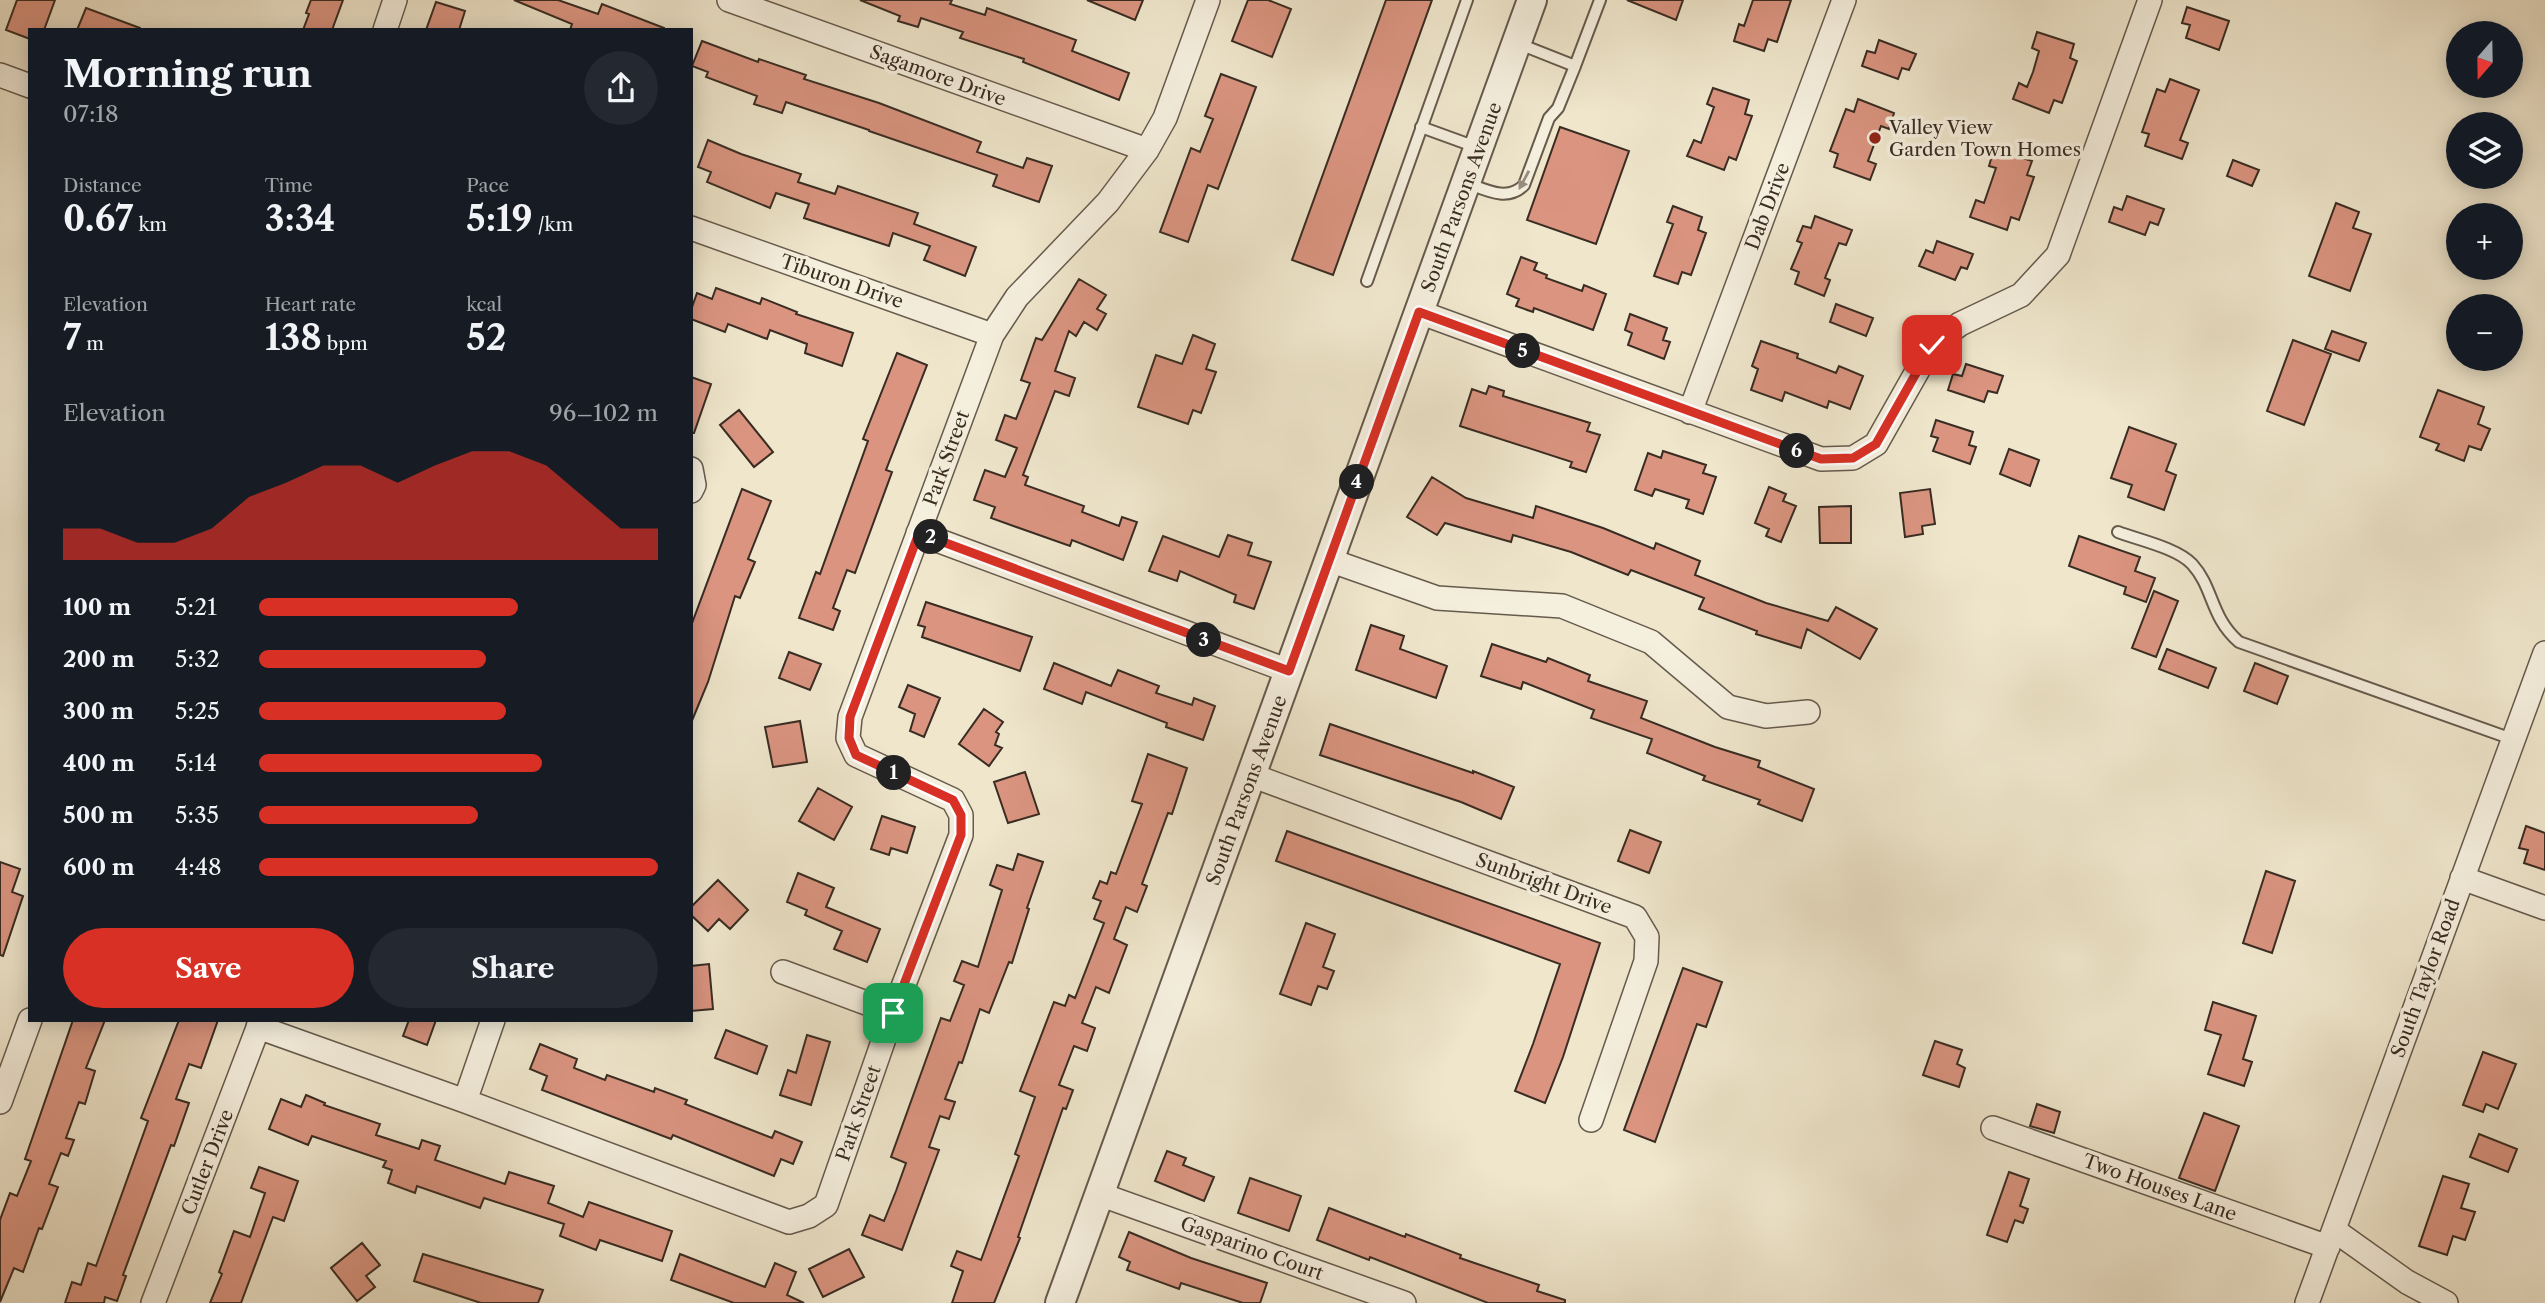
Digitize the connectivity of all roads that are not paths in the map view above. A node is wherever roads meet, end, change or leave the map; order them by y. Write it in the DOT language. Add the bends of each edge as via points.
graph roads {
  1 [pos="395,0"];
  2 [pos="729,0"];
  3 [pos="1209,0"];
  4 [pos="1466,0"];
  5 [pos="1532,0"];
  6 [pos="1600,0"];
  7 [pos="1844,0"];
  8 [pos="2150,0"];
  9 [pos="385,28"];
  10 [pos="1517,43"];
  11 [pos="1575,66"];
  12 [pos="0,75"];
  13 [pos="28,85"];
  14 [pos="1421,127"];
  15 [pos="1479,148"];
  16 [pos="1147,150"];
  17 [pos="1466,183"];
  18 [pos="693,229"];
  19 [pos="1367,281"];
  20 [pos="1419,312"];
  21 [pos="992,335"];
  22 [pos="1690,412"];
  23 [pos="2118,532"];
  24 [pos="919,533"];
  25 [pos="1329,560"];
  26 [pos="2544,658"];
  27 [pos="1289,671"];
  28 [pos="1808,712"];
  29 [pos="2512,739"];
  30 [pos="1251,775"];
  31 [pos="2462,878"];
  32 [pos="2545,908"];
  33 [pos="783,972"];
  34 [pos="893,1013"];
  35 [pos="29,1022"];
  36 [pos="492,1022"];
  37 [pos="259,1024"];
  38 [pos="465,1101"];
  39 [pos="0,1102"];
  40 [pos="1591,1120"];
  41 [pos="1993,1128"];
  42 [pos="1099,1194"];
  43 [pos="2331,1238"];
  44 [pos="153,1303"];
  45 [pos="1060,1303"];
  46 [pos="1404,1303"];
  47 [pos="2307,1303"];
  48 [pos="2446,1303"];
  1 -- 9 [label="street"];
  2 -- 16 [label="street, Sagamore Drive"];
  3 -- 16 [label="street, Park Street" via="1165,118"];
  4 -- 14 [label="lane"];
  5 -- 10 [label="street, South Parsons Avenue"];
  6 -- 11 [label="lane"];
  7 -- 22 [label="street, Dab Drive"];
  8 -- 22 [label="street" via="2058,254 2021,295 1960,324 1932,345 1876,444 1853,458 1821,459"];
  10 -- 11 [label="lane"];
  10 -- 15 [label="street, South Parsons Avenue"];
  11 -- 17 [label="lane, one-way" via="1524,185 1505,195"];
  12 -- 13 [label="street"];
  14 -- 15 [label="lane"];
  14 -- 19 [label="lane"];
  15 -- 17 [label="street, South Parsons Avenue"];
  16 -- 21 [label="street, Park Street" via="1108,202 1017,297"];
  17 -- 20 [label="street, South Parsons Avenue"];
  18 -- 21 [label="street, Tiburon Drive"];
  20 -- 22 [label="street"];
  20 -- 25 [label="street, South Parsons Avenue"];
  21 -- 24 [label="street, Park Street"];
  23 -- 29 [label="lane" via="2192,564 2219,620 2239,642"];
  24 -- 27 [label="street"];
  24 -- 34 [label="street, Park Street" via="850,717 849,738 856,755 953,800 961,815 961,835"];
  25 -- 27 [label="street, South Parsons Avenue"];
  25 -- 28 [label="street" via="1437,598 1562,606 1651,642 1728,707 1766,716"];
  26 -- 29 [label="street, South Taylor Road"];
  27 -- 30 [label="street, South Parsons Avenue"];
  29 -- 31 [label="street, South Taylor Road"];
  30 -- 40 [label="street, Sunbright Drive" via="1635,917 1647,937 1646,961"];
  30 -- 42 [label="street, South Parsons Avenue"];
  31 -- 32 [label="street"];
  31 -- 43 [label="street, South Taylor Road"];
  33 -- 34 [label="street"];
  34 -- 38 [label="street, Park Street" via="826,1205 789,1222"];
  35 -- 39 [label="street"];
  36 -- 38 [label="street"];
  37 -- 38 [label="street, Park Street"];
  37 -- 44 [label="street, Cutler Drive"];
  41 -- 43 [label="street, Two Houses Lane"];
  42 -- 45 [label="street, South Parsons Avenue"];
  42 -- 46 [label="street, Gasparino Court"];
  43 -- 47 [label="street, South Taylor Road"];
  43 -- 48 [label="street, Two Houses Lane"];
}
